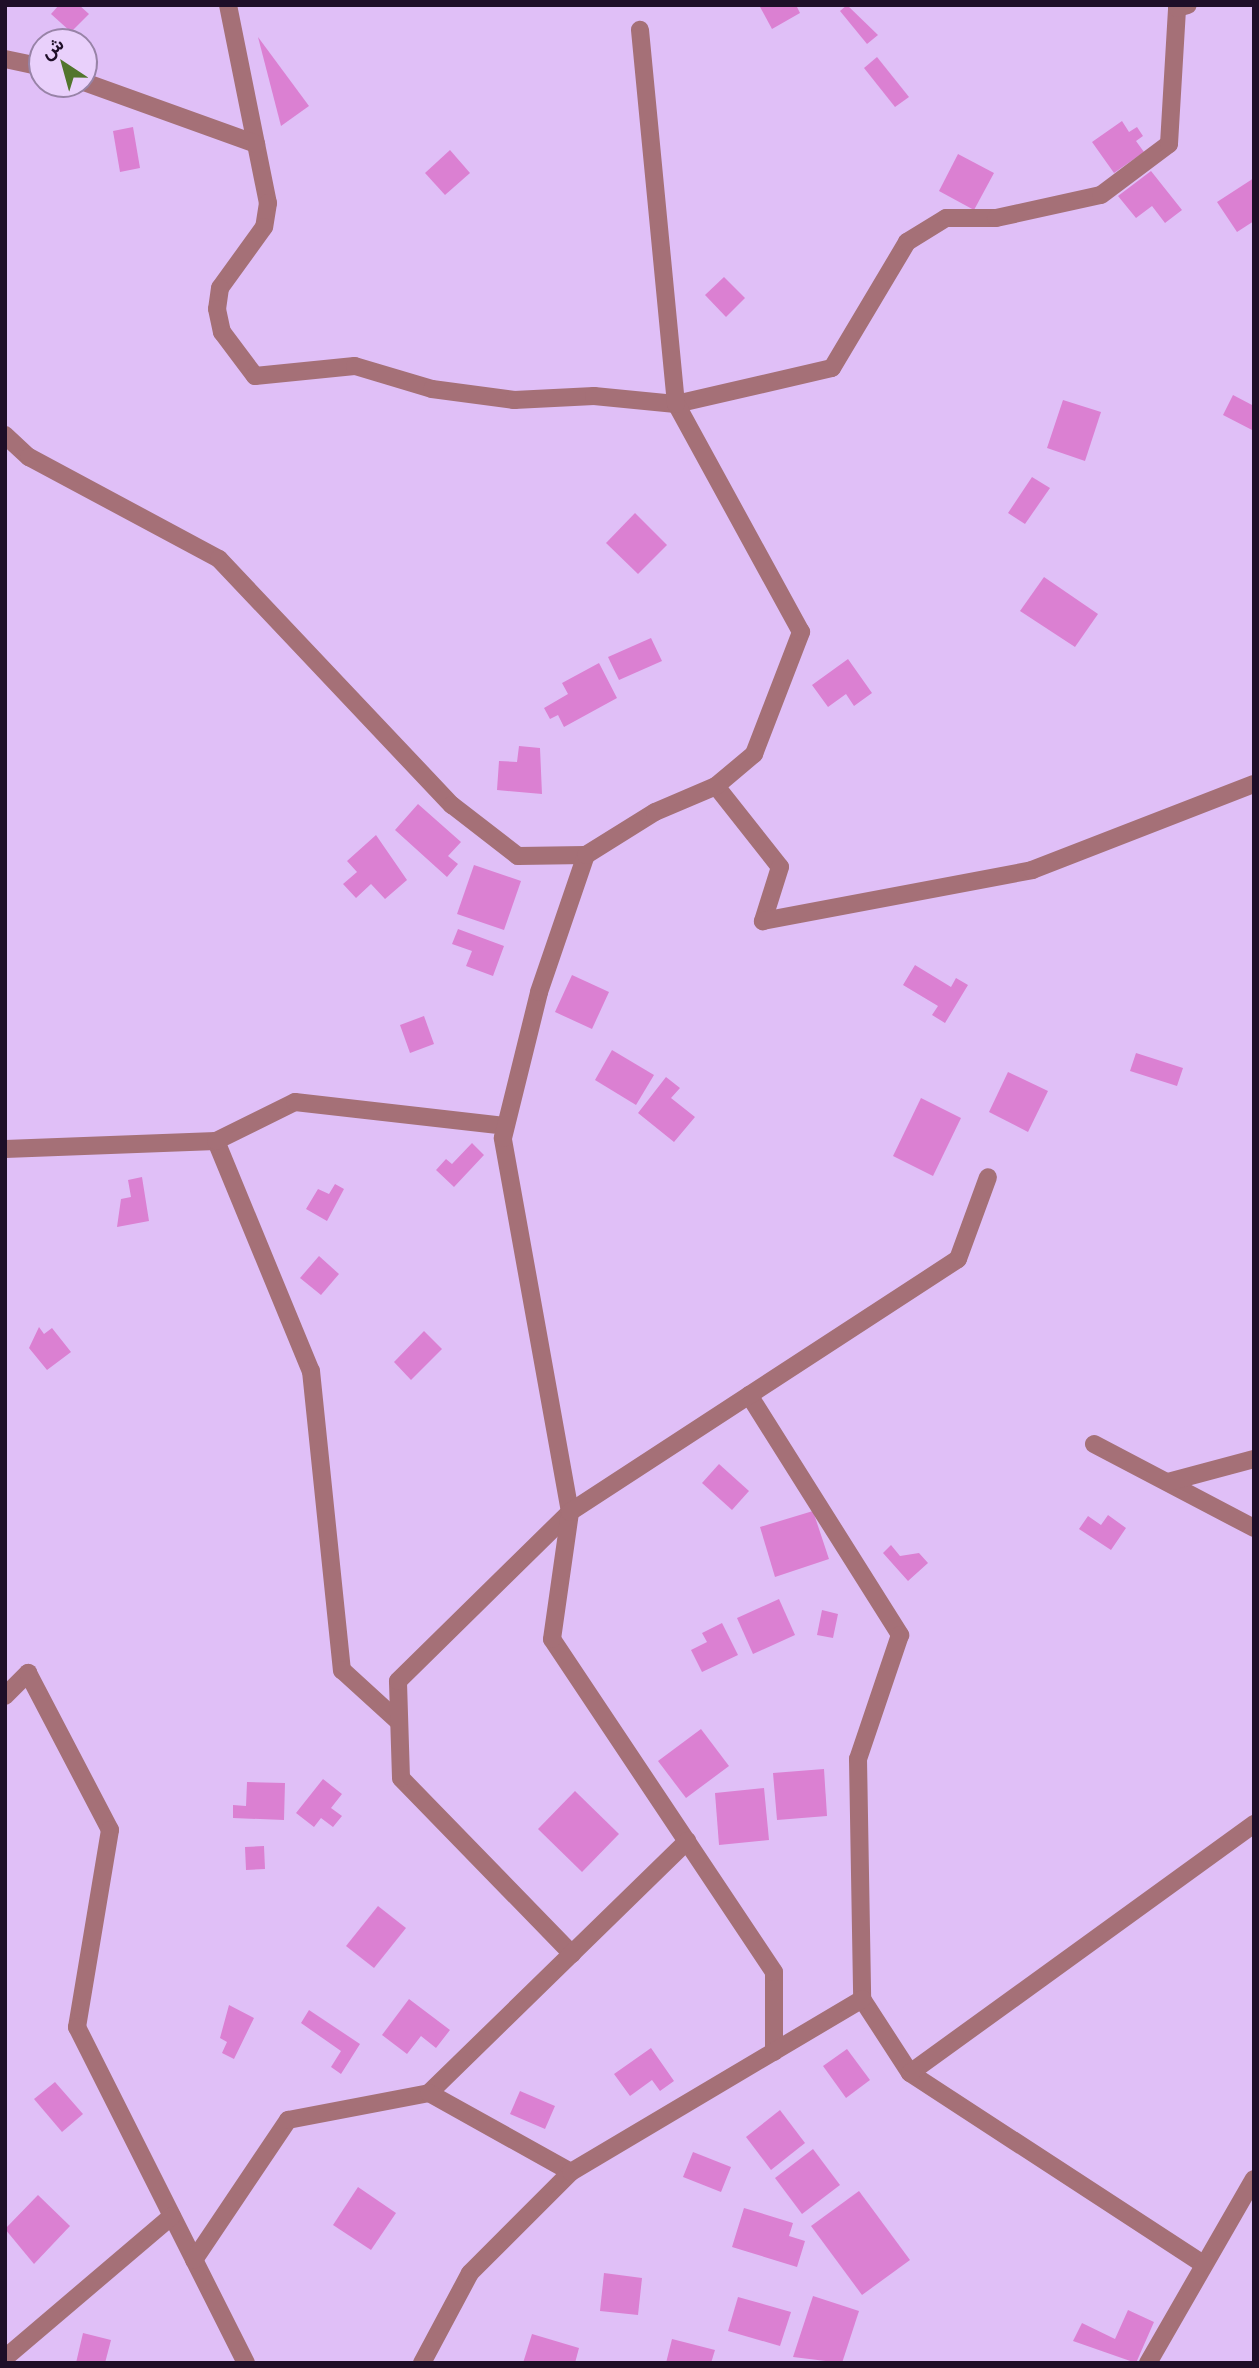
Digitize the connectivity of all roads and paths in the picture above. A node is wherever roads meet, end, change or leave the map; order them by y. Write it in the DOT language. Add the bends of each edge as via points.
graph roads {
  1 [pos="228,5"];
  2 [pos="1188,5"];
  3 [pos="640,30"];
  4 [pos="5,59"];
  5 [pos="28,64"];
  6 [pos="98,87"];
  7 [pos="256,144"];
  8 [pos="676,404"];
  9 [pos="5,435"];
  10 [pos="1254,784"];
  11 [pos="716,786"];
  12 [pos="586,855"];
  13 [pos="505,1126"];
  14 [pos="216,1141"];
  15 [pos="5,1149"];
  16 [pos="988,1177"];
  17 [pos="749,1395"];
  18 [pos="1094,1444"];
  19 [pos="1254,1459"];
  20 [pos="1168,1482"];
  21 [pos="570,1512"];
  22 [pos="1254,1528"];
  23 [pos="5,1696"];
  24 [pos="399,1722"];
  25 [pos="1254,1824"];
  26 [pos="687,1842"];
  27 [pos="572,1954"];
  28 [pos="862,1999"];
  29 [pos="774,2052"];
  30 [pos="910,2073"];
  31 [pos="429,2094"];
  32 [pos="571,2172"];
  33 [pos="1254,2179"];
  34 [pos="172,2216"];
  35 [pos="194,2260"];
  36 [pos="1203,2264"];
  37 [pos="5,2358"];
  38 [pos="246,2363"];
  39 [pos="422,2363"];
  40 [pos="1148,2363"];
  1 -- 7 [label="street"];
  2 -- 8 [label="street" via="1177,8 1169,144 1101,195 996,218 946,218 906,242 832,368"];
  3 -- 8 [label="street"];
  4 -- 5 [label="street"];
  6 -- 7 [label="street"];
  7 -- 8 [label="street" via="268,203 264,227 220,288 217,309 222,332 256,376 355,366 432,389 514,400 594,396"];
  8 -- 11 [label="street" via="801,632 754,754"];
  9 -- 12 [label="street" via="29,457 219,559 452,805 518,856"];
  10 -- 11 [label="street" via="1032,870 763,921 780,867"];
  11 -- 12 [label="street" via="655,812"];
  12 -- 13 [label="street" via="539,992"];
  13 -- 14 [label="street" via="295,1102"];
  13 -- 21 [label="street"];
  14 -- 15 [label="street"];
  14 -- 24 [label="street" via="311,1371 342,1670"];
  16 -- 17 [label="street" via="958,1259"];
  17 -- 21 [label="street"];
  17 -- 28 [label="street" via="900,1635 858,1759"];
  18 -- 20 [label="street"];
  19 -- 20 [label="street"];
  20 -- 22 [label="street"];
  21 -- 24 [label="street" via="398,1681"];
  21 -- 26 [label="street" via="552,1639"];
  23 -- 34 [label="street" via="28,1673 110,1830 77,2028"];
  24 -- 27 [label="street" via="401,1778"];
  25 -- 30 [label="street"];
  26 -- 27 [label="street"];
  26 -- 29 [label="street" via="774,1972"];
  27 -- 31 [label="street"];
  28 -- 29 [label="street"];
  28 -- 30 [label="street"];
  29 -- 32 [label="street"];
  30 -- 36 [label="street"];
  31 -- 32 [label="street"];
  31 -- 35 [label="street" via="288,2120"];
  32 -- 39 [label="street" via="470,2273"];
  33 -- 36 [label="street"];
  34 -- 35 [label="street"];
  34 -- 37 [label="street"];
  35 -- 38 [label="street"];
  36 -- 40 [label="street"];
}
